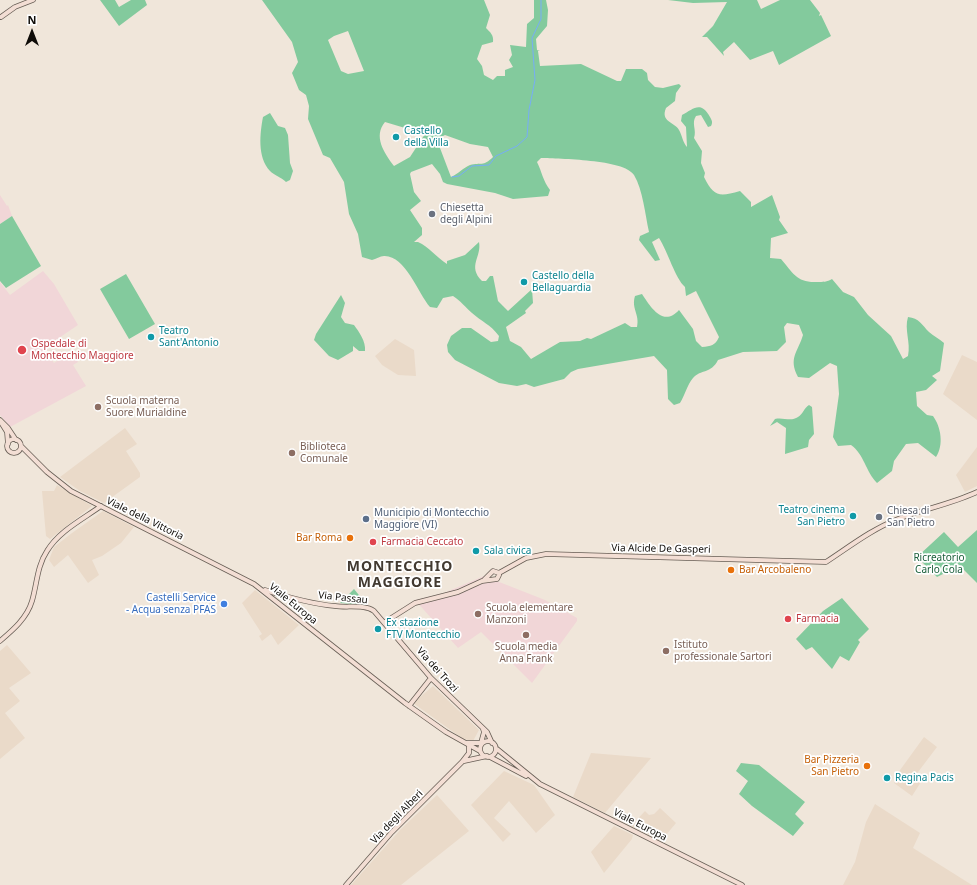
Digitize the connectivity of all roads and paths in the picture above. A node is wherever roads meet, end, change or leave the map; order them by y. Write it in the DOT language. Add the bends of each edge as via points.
graph roads {
  1 [pos="33,0"];
  2 [pos="1,17"];
  3 [pos="0,420"];
  4 [pos="16,440"];
  5 [pos="8,444"];
  6 [pos="21,446"];
  7 [pos="17,452"];
  8 [pos="30,453"];
  9 [pos="977,492"];
  10 [pos="101,506"];
  11 [pos="499,572"];
  12 [pos="490,574"];
  13 [pos="492,579"];
  14 [pos="482,581"];
  15 [pos="261,588"];
  16 [pos="385,622"];
  17 [pos="0,641"];
  18 [pos="431,678"];
  19 [pos="388,690"];
  20 [pos="409,706"];
  21 [pos="427,719"];
  22 [pos="480,726"];
  23 [pos="481,743"];
  24 [pos="492,743"];
  25 [pos="467,745"];
  26 [pos="497,749"];
  27 [pos="480,751"];
  28 [pos="489,757"];
  29 [pos="475,759"];
  30 [pos="462,762"];
  31 [pos="531,778"];
  32 [pos="346,885"];
  33 [pos="742,885"];
  1 -- 2 [label="street" via="15,7"];
  3 -- 4 [label="street, Viale della Vittoria"];
  3 -- 5 [label="street" via="7,432"];
  4 -- 5 [label="street" via="11,440"];
  4 -- 6 [label="street, Viale della Vittoria"];
  5 -- 7 [label="street" via="11,451"];
  6 -- 7 [label="street"];
  6 -- 8 [label="street, Viale della Vittoria"];
  7 -- 8 [label="street"];
  8 -- 10 [label="street, Viale della Vittoria" via="64,486"];
  9 -- 11 [label="street, Via Alcide De Gasperi" via="958,501 896,520 862,538 826,562 546,554 526,558"];
  10 -- 15 [label="street, Viale della Vittoria"];
  10 -- 17 [label="street" via="53,542 41,563 29,609"];
  11 -- 12 [label="street" via="495,570"];
  11 -- 13 [label="street" via="497,580"];
  12 -- 13 [label="street"];
  12 -- 14 [label="street"];
  13 -- 14 [label="street"];
  14 -- 16 [label="street" via="458,592 415,603"];
  15 -- 16 [label="street, Via Passau" via="334,606 372,609"];
  15 -- 19 [label="street, Viale Europa"];
  16 -- 18 [label="street, Via dei Trozi"];
  18 -- 20 [label="street"];
  18 -- 22 [label="street, Via dei Trozi"];
  19 -- 20 [label="street, Viale Europa"];
  19 -- 21 [label="street, Viale Europa"];
  20 -- 21 [label="street, Viale Europa"];
  21 -- 25 [label="street, Viale Europa"];
  22 -- 23 [label="street" via="484,732"];
  22 -- 24 [label="street, Via dei Trozi" via="487,732"];
  23 -- 24 [label="street"];
  23 -- 25 [label="street"];
  23 -- 27 [label="street"];
  24 -- 26 [label="street, Viale Europa"];
  25 -- 27 [label="street, Viale Europa"];
  25 -- 30 [label="street, Via degli Alberi" via="469,754"];
  26 -- 28 [label="street" via="493,756"];
  26 -- 31 [label="street, Viale Europa"];
  27 -- 28 [label="street, Viale Europa"];
  27 -- 29 [label="street"];
  28 -- 29 [label="street"];
  28 -- 31 [label="street, Viale Europa"];
  29 -- 30 [label="street"];
  30 -- 32 [label="street, Via degli Alberi" via="392,832"];
  31 -- 33 [label="street, Viale Europa"];
}
